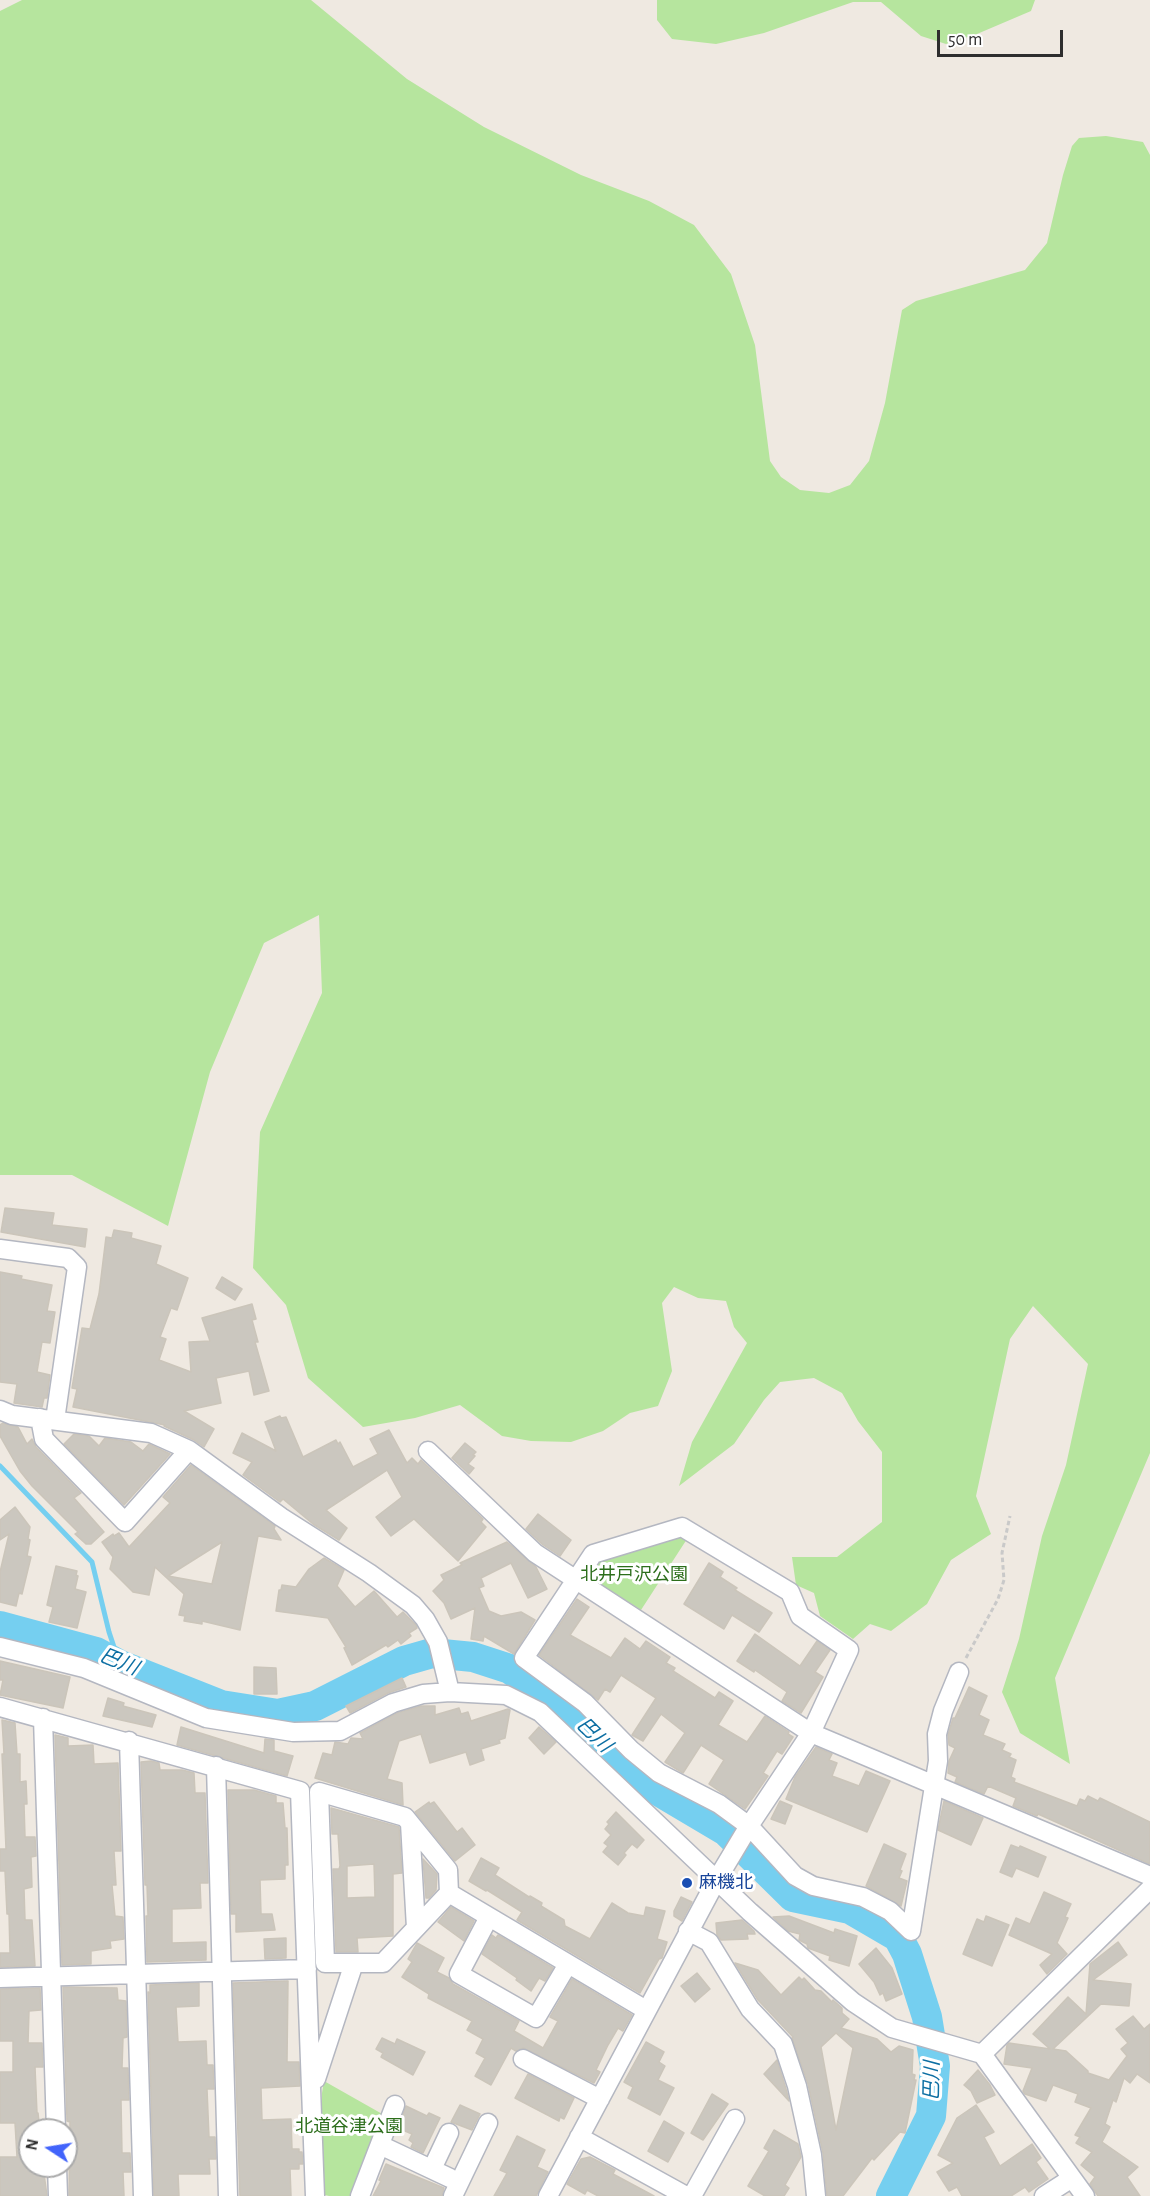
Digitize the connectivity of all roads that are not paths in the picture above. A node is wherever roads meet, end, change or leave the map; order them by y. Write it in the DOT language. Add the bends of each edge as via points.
graph roads {
  1 [pos="0,1249"];
  2 [pos="0,1410"];
  3 [pos="47,1419"];
  4 [pos="189,1450"];
  5 [pos="428,1451"];
  6 [pos="576,1580"];
  7 [pos="0,1647"];
  8 [pos="959,1672"];
  9 [pos="450,1692"];
  10 [pos="0,1707"];
  11 [pos="43,1718"];
  12 [pos="811,1733"];
  13 [pos="129,1741"];
  14 [pos="216,1766"];
  15 [pos="935,1785"];
  16 [pos="410,1823"];
  17 [pos="749,1826"];
  18 [pos="1150,1876"];
  19 [pos="716,1881"];
  20 [pos="1150,1889"];
  21 [pos="450,1893"];
  22 [pos="489,1917"];
  23 [pos="416,1928"];
  24 [pos="688,1931"];
  25 [pos="354,1963"];
  26 [pos="568,1964"];
  27 [pos="307,1969"];
  28 [pos="222,1971"];
  29 [pos="136,1974"];
  30 [pos="51,1977"];
  31 [pos="0,1978"];
  32 [pos="646,2010"];
  33 [pos="982,2054"];
  34 [pos="523,2059"];
  35 [pos="312,2089"];
  36 [pos="600,2099"];
  37 [pos="395,2104"];
  38 [pos="56,2118"];
  39 [pos="735,2119"];
  40 [pos="488,2123"];
  41 [pos="449,2133"];
  42 [pos="579,2137"];
  43 [pos="380,2145"];
  44 [pos="432,2169"];
  45 [pos="57,2178"];
  46 [pos="450,2178"];
  47 [pos="1072,2178"];
  48 [pos="58,2196"];
  49 [pos="143,2196"];
  50 [pos="228,2196"];
  51 [pos="315,2196"];
  52 [pos="360,2196"];
  53 [pos="453,2196"];
  54 [pos="548,2196"];
  55 [pos="686,2196"];
  56 [pos="692,2196"];
  57 [pos="816,2196"];
  58 [pos="1044,2196"];
  59 [pos="1085,2196"];
  1 -- 3 [label="street" via="68,1258 77,1267"];
  2 -- 3 [label="street"];
  3 -- 4 [label="street" via="151,1433"];
  3 -- 4 [label="street" via="44,1439 125,1522"];
  4 -- 9 [label="street" via="413,1605 438,1642"];
  5 -- 6 [label="street" via="535,1553"];
  6 -- 12 [label="street"];
  6 -- 12 [label="street" via="593,1554 682,1527 790,1592 800,1616 849,1650"];
  6 -- 17 [label="street" via="524,1658 585,1703 659,1773 719,1804"];
  7 -- 9 [label="street" via="84,1668 206,1718 293,1732 340,1731 393,1703 423,1694"];
  8 -- 15 [label="street" via="937,1734"];
  9 -- 19 [label="street" via="506,1695 540,1712"];
  10 -- 11 [label="street"];
  11 -- 13 [label="street"];
  11 -- 30 [label="street"];
  12 -- 15 [label="street"];
  12 -- 17 [label="street"];
  13 -- 14 [label="street"];
  13 -- 29 [label="street"];
  14 -- 27 [label="street" via="300,1791"];
  14 -- 28 [label="street"];
  15 -- 17 [label="street" via="911,1932 890,1911 862,1897 813,1886 795,1876"];
  15 -- 18 [label="street"];
  16 -- 21 [label="street" via="448,1870"];
  16 -- 23 [label="street"];
  16 -- 25 [label="street" via="405,1817 319,1792 325,1963"];
  17 -- 19 [label="street"];
  19 -- 24 [label="street"];
  19 -- 33 [label="street" via="853,2002 892,2028"];
  20 -- 33 [label="street"];
  21 -- 22 [label="street"];
  21 -- 23 [label="street"];
  22 -- 26 [label="street"];
  22 -- 26 [label="street" via="459,1974 536,2018"];
  23 -- 25 [label="street" via="383,1963"];
  24 -- 32 [label="street"];
  24 -- 57 [label="street" via="709,1942 750,2009 783,2044 812,2155"];
  25 -- 35 [label="street"];
  26 -- 32 [label="street"];
  27 -- 28 [label="street"];
  27 -- 35 [label="street"];
  28 -- 29 [label="street"];
  28 -- 50 [label="street"];
  29 -- 30 [label="street"];
  29 -- 49 [label="street"];
  30 -- 31 [label="street"];
  30 -- 38 [label="street"];
  32 -- 36 [label="street"];
  33 -- 47 [label="street"];
  34 -- 36 [label="street"];
  35 -- 51 [label="street"];
  36 -- 42 [label="street"];
  37 -- 43 [label="street"];
  39 -- 56 [label="street"];
  40 -- 53 [label="street"];
  41 -- 44 [label="street"];
  42 -- 54 [label="street"];
  42 -- 55 [label="street"];
  43 -- 44 [label="street"];
  43 -- 52 [label="street"];
  44 -- 46 [label="street"];
  45 -- 48 [label="street"];
  47 -- 58 [label="street"];
  47 -- 59 [label="street"];
}
